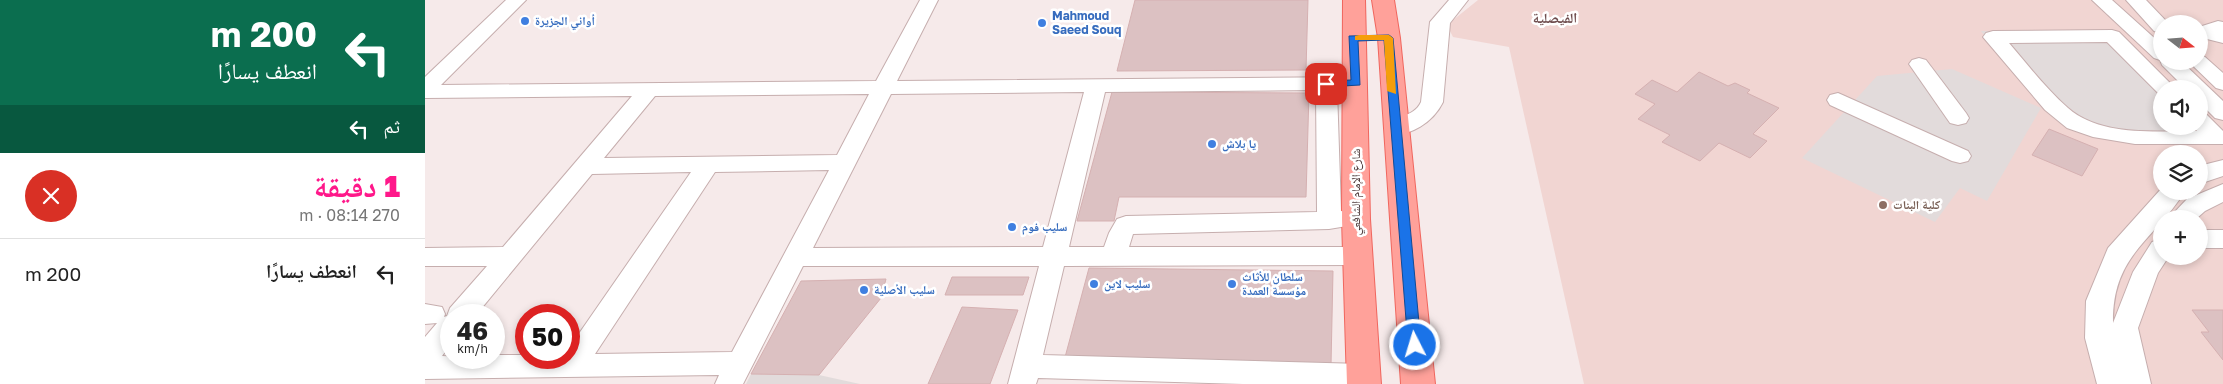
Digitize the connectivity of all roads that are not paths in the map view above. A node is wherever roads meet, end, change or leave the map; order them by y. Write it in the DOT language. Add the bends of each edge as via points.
graph roads {
  1 [pos="517,0"];
  2 [pos="929,0"];
  3 [pos="1354,0"];
  4 [pos="1383,0"];
  5 [pos="1459,0"];
  6 [pos="2101,0"];
  7 [pos="2135,0"];
  8 [pos="2153,19"];
  9 [pos="1353,38"];
  10 [pos="1389,38"];
  11 [pos="2153,47"];
  12 [pos="1919,64"];
  13 [pos="2155,70"];
  14 [pos="2178,70"];
  15 [pos="2208,70"];
  16 [pos="2148,71"];
  17 [pos="2157,80"];
  18 [pos="2189,80"];
  19 [pos="1356,83"];
  20 [pos="1326,84"];
  21 [pos="2223,84"];
  22 [pos="1096,86"];
  23 [pos="881,88"];
  24 [pos="425,90"];
  25 [pos="649,90"];
  26 [pos="2208,99"];
  27 [pos="1838,100"];
  28 [pos="2223,113"];
  29 [pos="1958,118"];
  30 [pos="1395,128"];
  31 [pos="2208,129"];
  32 [pos="2156,145"];
  33 [pos="2167,145"];
  34 [pos="1960,156"];
  35 [pos="843,162"];
  36 [pos="708,164"];
  37 [pos="585,166"];
  38 [pos="2223,168"];
  39 [pos="2208,171"];
  40 [pos="2223,192"];
  41 [pos="2165,200"];
  42 [pos="2190,210"];
  43 [pos="1356,219"];
  44 [pos="1329,220"];
  45 [pos="2208,231"];
  46 [pos="2223,231"];
  47 [pos="2208,239"];
  48 [pos="2223,239"];
  49 [pos="2127,244"];
  50 [pos="2208,247"];
  51 [pos="2223,247"];
  52 [pos="2153,252"];
  53 [pos="2208,255"];
  54 [pos="509,256"];
  55 [pos="1053,256"];
  56 [pos="1114,256"];
  57 [pos="1357,256"];
  58 [pos="2223,256"];
  59 [pos="425,257"];
  60 [pos="793,257"];
  61 [pos="2153,263"];
  62 [pos="469,304"];
  63 [pos="436,318"];
  64 [pos="580,354"];
  65 [pos="425,357"];
  66 [pos="580,366"];
  67 [pos="515,367"];
  68 [pos="425,368"];
  69 [pos="734,374"];
  70 [pos="1024,375"];
  71 [pos="1364,380"];
  72 [pos="1418,384"];
  73 [pos="2111,384"];
  74 [pos="2137,384"];
  1 -- 24 [label="street"];
  2 -- 23 [label="street"];
  3 -- 9 [label="main road, شارع الإمام الشافعي"];
  4 -- 10 [label="main road"];
  5 -- 30 [label="street" via="1440,22 1429,110 1423,117"];
  6 -- 11 [label="street"];
  7 -- 8 [label="street"];
  9 -- 10 [label="main road"];
  9 -- 19 [label="main road, شارع الإمام الشافعي"];
  10 -- 30 [label="main road"];
  12 -- 29 [label="street"];
  13 -- 16 [label="lane"];
  14 -- 18 [label="street"];
  15 -- 21 [label="street"];
  16 -- 17 [label="street"];
  16 -- 32 [label="street" via="2112,36 1993,37 2062,115 2089,130"];
  19 -- 20 [label="street"];
  19 -- 43 [label="main road, شارع الإمام الشافعي"];
  20 -- 22 [label="street"];
  20 -- 44 [label="street"];
  22 -- 23 [label="street"];
  22 -- 55 [label="street"];
  23 -- 25 [label="street"];
  23 -- 35 [label="street"];
  24 -- 25 [label="street"];
  25 -- 37 [label="street"];
  26 -- 28 [label="street"];
  27 -- 34 [label="street"];
  30 -- 72 [label="main road"];
  31 -- 33 [label="street" via="2217,138"];
  35 -- 36 [label="street"];
  35 -- 60 [label="street"];
  36 -- 37 [label="street"];
  36 -- 64 [label="street"];
  37 -- 54 [label="street"];
  38 -- 39 [label="street"];
  40 -- 42 [label="street"];
  41 -- 49 [label="street"];
  43 -- 44 [label="street"];
  43 -- 57 [label="main road, شارع الإمام الشافعي"];
  44 -- 56 [label="street" via="1125,226"];
  45 -- 46 [label="street"];
  47 -- 48 [label="street"];
  49 -- 52 [label="street"];
  49 -- 73 [label="street" via="2117,255 2099,301 2099,338"];
  50 -- 51 [label="street"];
  53 -- 58 [label="street"];
  54 -- 59 [label="street"];
  54 -- 62 [label="street"];
  55 -- 56 [label="street"];
  55 -- 60 [label="street"];
  55 -- 70 [label="street"];
  56 -- 57 [label="street"];
  57 -- 71 [label="main road, شارع الإمام الشافعي"];
  60 -- 69 [label="street"];
  61 -- 74 [label="street" via="2124,328"];
  63 -- 65 [label="street"];
  66 -- 69 [label="street"];
  67 -- 68 [label="street"];
  70 -- 71 [label="street"];
}
